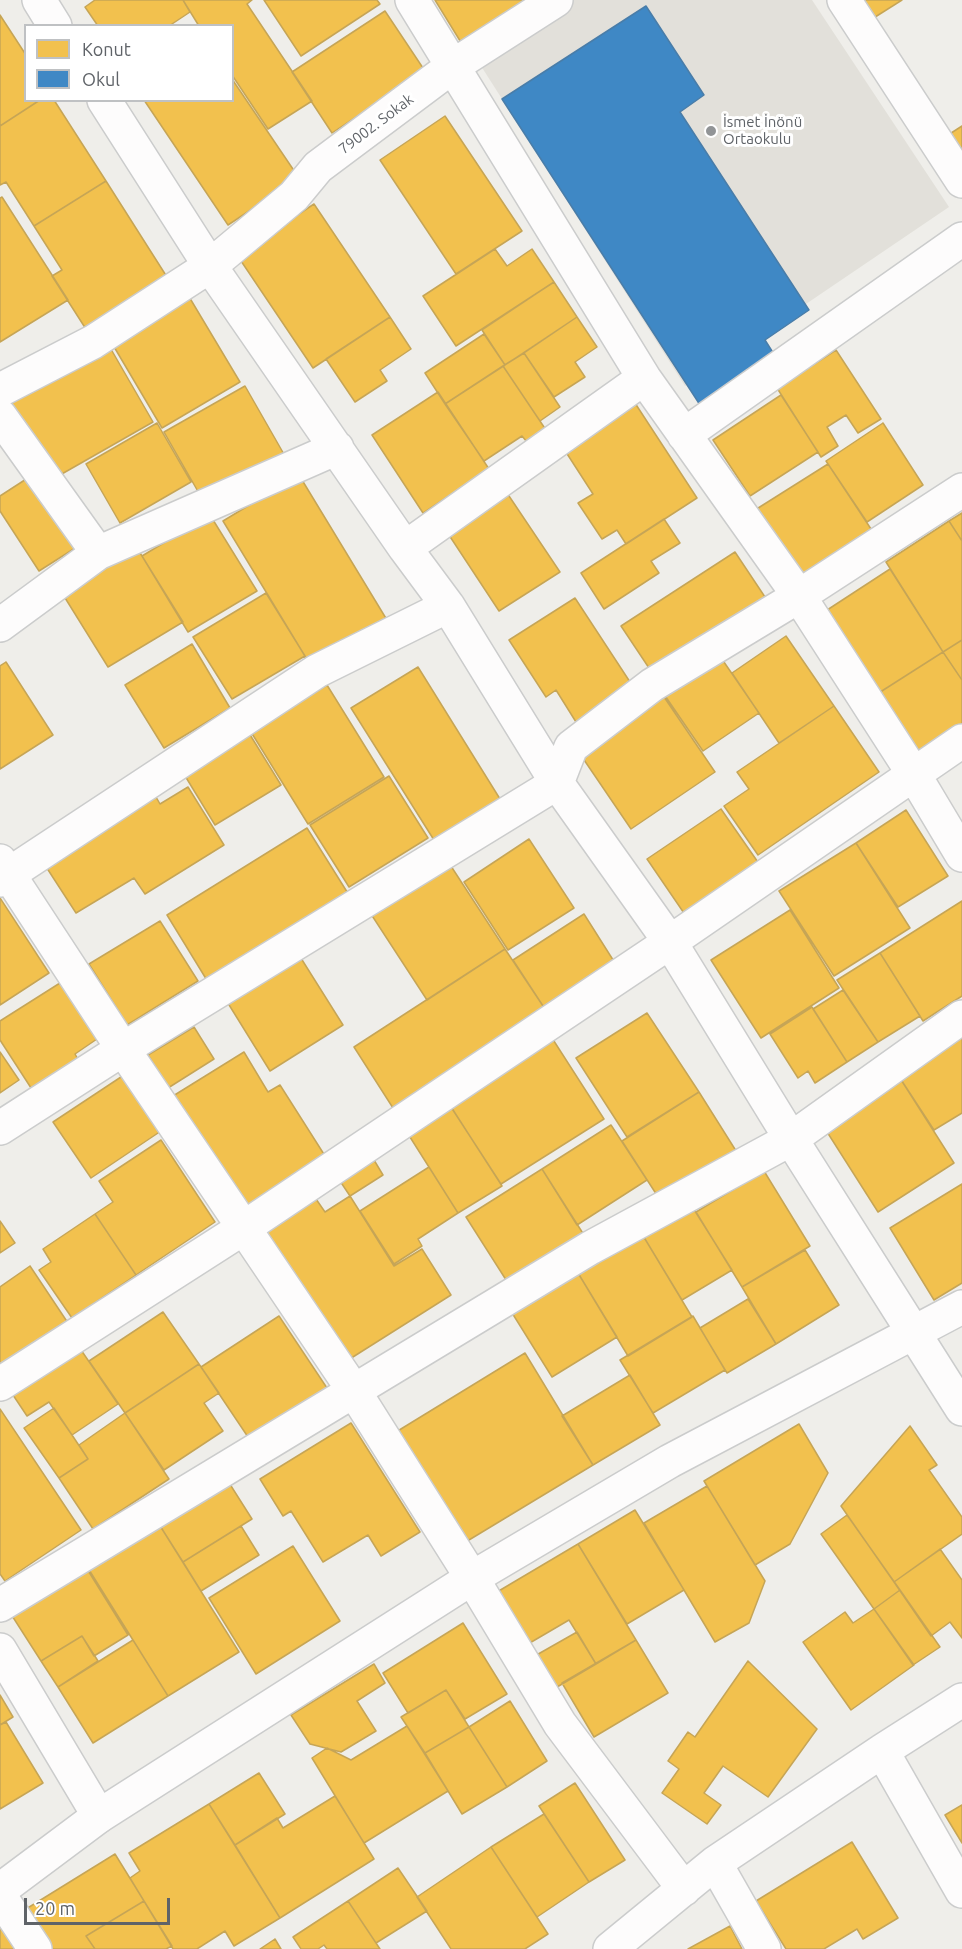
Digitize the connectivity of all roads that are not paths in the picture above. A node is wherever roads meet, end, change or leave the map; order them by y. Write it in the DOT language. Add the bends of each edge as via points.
graph roads {
  1 [pos="39,0"];
  2 [pos="412,0"];
  3 [pos="556,0"];
  4 [pos="844,0"];
  5 [pos="54,24"];
  6 [pos="453,66"];
  7 [pos="105,102"];
  8 [pos="962,181"];
  9 [pos="962,239"];
  10 [pos="210,266"];
  11 [pos="644,378"];
  12 [pos="0,390"];
  13 [pos="0,416"];
  14 [pos="684,435"];
  15 [pos="337,448"];
  16 [pos="962,490"];
  17 [pos="405,548"];
  18 [pos="98,553"];
  19 [pos="799,596"];
  20 [pos="448,606"];
  21 [pos="0,625"];
  22 [pos="962,741"];
  23 [pos="913,773"];
  24 [pos="556,783"];
  25 [pos="962,855"];
  26 [pos="3,872"];
  27 [pos="670,942"];
  28 [pos="962,1017"];
  29 [pos="123,1049"];
  30 [pos="0,1128"];
  31 [pos="791,1139"];
  32 [pos="244,1227"];
  33 [pos="962,1307"];
  34 [pos="914,1333"];
  35 [pos="0,1384"];
  36 [pos="354,1391"];
  37 [pos="962,1409"];
  38 [pos="472,1578"];
  39 [pos="0,1605"];
  40 [pos="0,1650"];
  41 [pos="962,1700"];
  42 [pos="882,1751"];
  43 [pos="99,1816"];
  44 [pos="715,1863"];
  45 [pos="684,1889"];
  46 [pos="0,1890"];
  47 [pos="962,1891"];
  48 [pos="0,1896"];
  49 [pos="35,1949"];
  50 [pos="610,1949"];
  51 [pos="764,1949"];
  1 -- 5 [label="street"];
  2 -- 6 [label="street"];
  3 -- 6 [label="street, 79002. Sokak"];
  4 -- 8 [label="street"];
  6 -- 10 [label="street, 79002. Sokak" via="318,167 294,196"];
  6 -- 11 [label="street"];
  7 -- 10 [label="street"];
  9 -- 14 [label="street"];
  10 -- 12 [label="street, 79002. Sokak" via="93,342"];
  10 -- 15 [label="street"];
  11 -- 14 [label="street"];
  11 -- 17 [label="street"];
  13 -- 18 [label="street"];
  14 -- 19 [label="street"];
  15 -- 17 [label="street"];
  15 -- 18 [label="street"];
  16 -- 19 [label="street"];
  17 -- 20 [label="street"];
  18 -- 21 [label="street"];
  19 -- 23 [label="street"];
  19 -- 24 [label="street" via="652,685 571,747"];
  20 -- 24 [label="street"];
  20 -- 26 [label="street" via="317,671"];
  22 -- 23 [label="street"];
  23 -- 25 [label="street"];
  23 -- 27 [label="street"];
  24 -- 27 [label="street"];
  24 -- 29 [label="street"];
  26 -- 29 [label="street"];
  27 -- 31 [label="street"];
  27 -- 32 [label="street"];
  28 -- 31 [label="street"];
  29 -- 30 [label="street"];
  29 -- 32 [label="street"];
  31 -- 34 [label="street"];
  31 -- 36 [label="street" via="590,1248"];
  32 -- 35 [label="street"];
  32 -- 36 [label="street"];
  33 -- 34 [label="street"];
  34 -- 37 [label="street"];
  34 -- 38 [label="street" via="670,1461"];
  36 -- 38 [label="street"];
  36 -- 39 [label="street"];
  38 -- 43 [label="street"];
  38 -- 45 [label="street" via="560,1724"];
  40 -- 43 [label="street"];
  41 -- 42 [label="street"];
  42 -- 44 [label="street"];
  42 -- 47 [label="street"];
  43 -- 46 [label="street"];
  44 -- 45 [label="street"];
  44 -- 51 [label="street"];
  45 -- 50 [label="street"];
  48 -- 49 [label="street"];
}
